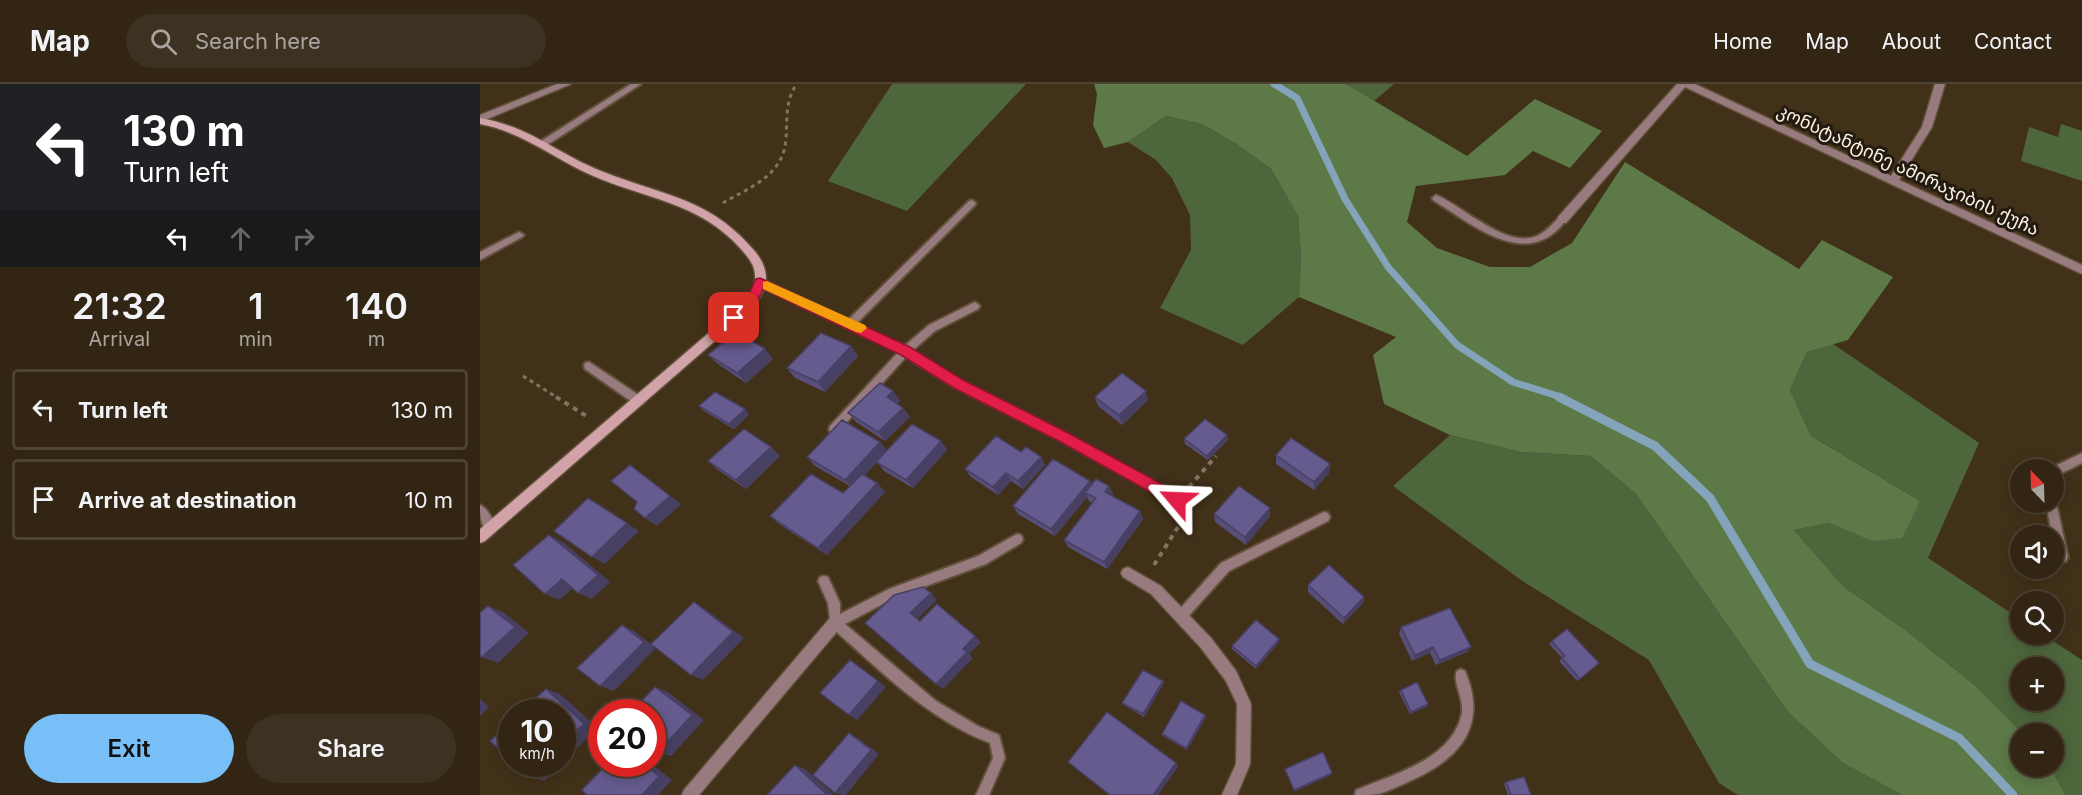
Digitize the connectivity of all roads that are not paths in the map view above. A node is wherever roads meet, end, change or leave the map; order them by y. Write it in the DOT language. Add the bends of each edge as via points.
graph roads {
  1 [pos="566,84"];
  2 [pos="637,84"];
  3 [pos="1682,84"];
  4 [pos="1687,84"];
  5 [pos="1940,84"];
  6 [pos="480,120"];
  7 [pos="544,143"];
  8 [pos="1894,180"];
  9 [pos="1436,198"];
  10 [pos="972,202"];
  11 [pos="1562,220"];
  12 [pos="519,235"];
  13 [pos="480,256"];
  14 [pos="2082,270"];
  15 [pos="760,282"];
  16 [pos="975,306"];
  17 [pos="851,323"];
  18 [pos="905,351"];
  19 [pos="589,366"];
  20 [pos="639,401"];
  21 [pos="825,439"];
  22 [pos="2082,458"];
  23 [pos="2064,467"];
  24 [pos="1177,500"];
  25 [pos="480,510"];
  26 [pos="1324,518"];
  27 [pos="491,528"];
  28 [pos="480,537"];
  29 [pos="1017,539"];
  30 [pos="1128,573"];
  31 [pos="824,581"];
  32 [pos="1181,616"];
  33 [pos="835,623"];
  34 [pos="1461,675"];
  35 [pos="689,795"];
  36 [pos="982,795"];
  37 [pos="1229,795"];
  38 [pos="1361,795"];
  1 -- 6 [label="street"];
  2 -- 7 [label="lane"];
  3 -- 11 [label="street"];
  4 -- 8 [label="street, კონსტანტინე ამირაჯიბის ქუჩა"];
  5 -- 8 [label="street" via="1927,128"];
  6 -- 7 [label="street" via="523,131"];
  7 -- 15 [label="street" via="595,172 687,203 721,221 758,263"];
  8 -- 14 [label="street, კონსტანტინე ამირაჯიბის ქუჩა"];
  9 -- 11 [label="lane" via="1507,239 1538,239"];
  10 -- 17 [label="lane"];
  12 -- 13 [label="lane"];
  15 -- 17 [label="street"];
  15 -- 20 [label="street" via="750,304"];
  16 -- 18 [label="lane" via="932,328"];
  17 -- 18 [label="street"];
  18 -- 21 [label="lane"];
  18 -- 24 [label="lane" via="958,384"];
  19 -- 20 [label="lane"];
  20 -- 27 [label="street"];
  22 -- 23 [label="lane"];
  25 -- 27 [label="lane"];
  26 -- 32 [label="lane" via="1225,567"];
  27 -- 28 [label="street"];
  29 -- 33 [label="lane" via="982,560 893,593"];
  30 -- 32 [label="street" via="1156,590"];
  31 -- 33 [label="lane" via="834,603"];
  32 -- 37 [label="street" via="1231,676 1244,704 1243,764"];
  33 -- 35 [label="street"];
  33 -- 36 [label="lane" via="939,710 976,734 995,739 999,758"];
  34 -- 38 [label="lane" via="1469,710 1462,736 1438,759"];
}
